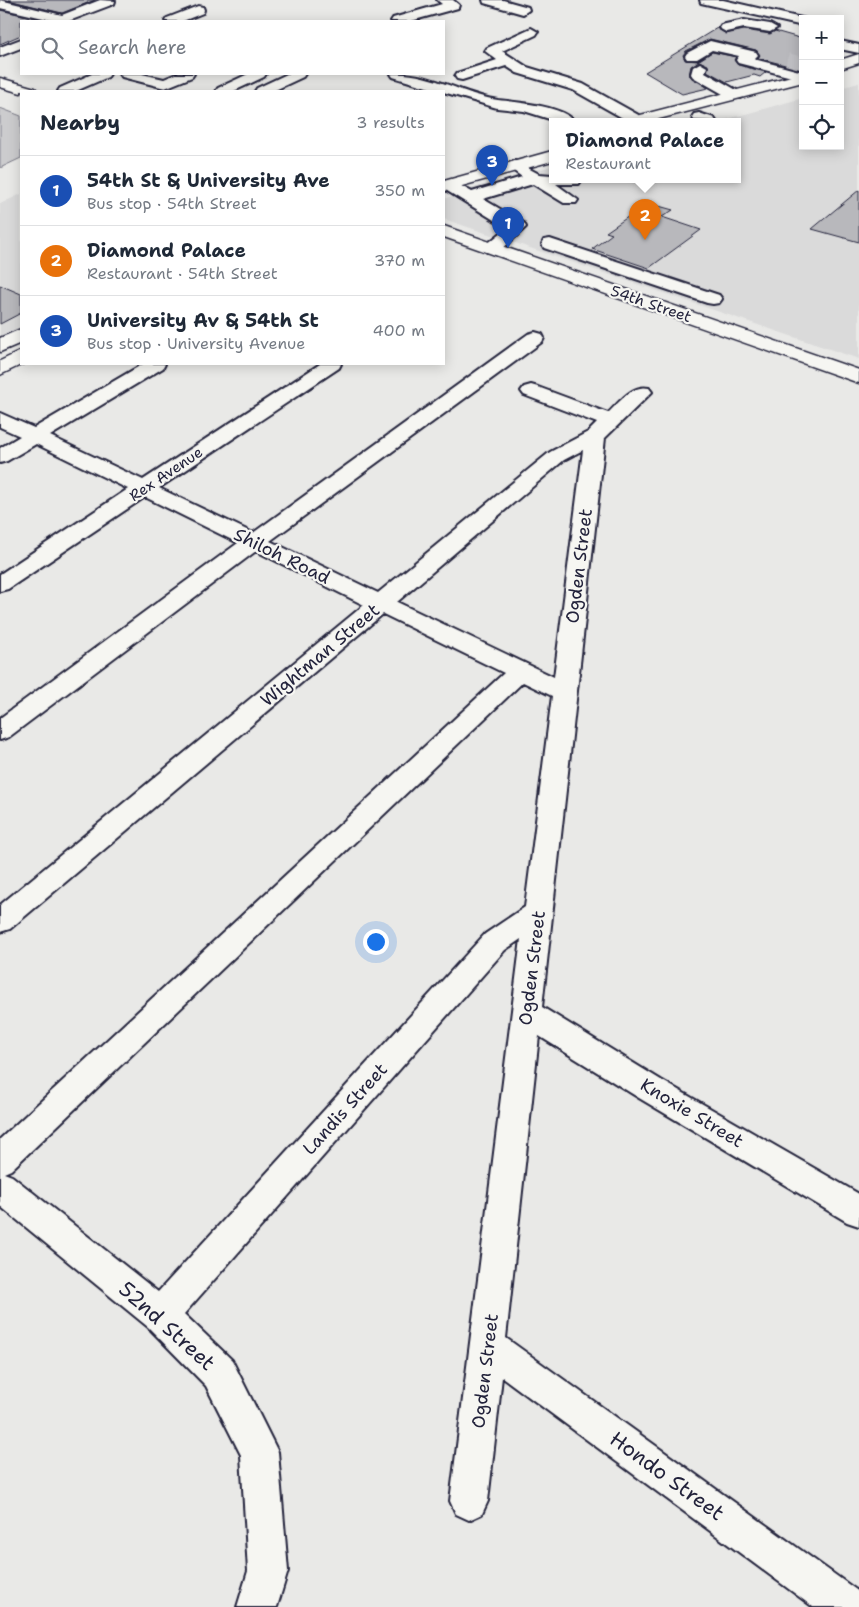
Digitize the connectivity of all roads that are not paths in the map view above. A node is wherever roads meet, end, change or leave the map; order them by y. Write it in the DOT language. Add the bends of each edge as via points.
graph roads {
  1 [pos="443,0"];
  2 [pos="489,0"];
  3 [pos="706,0"];
  4 [pos="109,1"];
  5 [pos="0,4"];
  6 [pos="198,10"];
  7 [pos="523,10"];
  8 [pos="63,20"];
  9 [pos="180,20"];
  10 [pos="402,20"];
  11 [pos="799,21"];
  12 [pos="726,28"];
  13 [pos="532,32"];
  14 [pos="799,34"];
  15 [pos="702,38"];
  16 [pos="20,43"];
  17 [pos="844,46"];
  18 [pos="859,49"];
  19 [pos="0,52"];
  20 [pos="787,60"];
  21 [pos="507,61"];
  22 [pos="853,64"];
  23 [pos="799,69"];
  24 [pos="799,71"];
  25 [pos="844,74"];
  26 [pos="101,75"];
  27 [pos="131,75"];
  28 [pos="185,75"];
  29 [pos="257,75"];
  30 [pos="296,75"];
  31 [pos="401,75"];
  32 [pos="462,76"];
  33 [pos="0,82"];
  34 [pos="27,90"];
  35 [pos="67,90"];
  36 [pos="225,90"];
  37 [pos="264,90"];
  38 [pos="799,90"];
  39 [pos="735,94"];
  40 [pos="561,118"];
  41 [pos="631,118"];
  42 [pos="647,118"];
  43 [pos="707,118"];
  44 [pos="549,142"];
  45 [pos="549,157"];
  46 [pos="515,166"];
  47 [pos="445,177"];
  48 [pos="536,178"];
  49 [pos="549,179"];
  50 [pos="470,198"];
  51 [pos="570,200"];
  52 [pos="445,230"];
  53 [pos="550,244"];
  54 [pos="492,248"];
  55 [pos="574,295"];
  56 [pos="713,299"];
  57 [pos="619,312"];
  58 [pos="689,318"];
  59 [pos="20,336"];
  60 [pos="535,338"];
  61 [pos="699,340"];
  62 [pos="0,346"];
  63 [pos="20,358"];
  64 [pos="154,365"];
  65 [pos="330,365"];
  66 [pos="0,369"];
  67 [pos="859,377"];
  68 [pos="531,391"];
  69 [pos="642,392"];
  70 [pos="0,419"];
  71 [pos="602,428"];
  72 [pos="35,436"];
  73 [pos="0,457"];
  74 [pos="144,488"];
  75 [pos="254,542"];
  76 [pos="0,584"];
  77 [pos="381,603"];
  78 [pos="520,671"];
  79 [pos="564,692"];
  80 [pos="0,731"];
  81 [pos="538,913"];
  82 [pos="0,921"];
  83 [pos="526,1012"];
  84 [pos="0,1160"];
  85 [pos="0,1186"];
  86 [pos="859,1211"];
  87 [pos="160,1315"];
  88 [pos="488,1346"];
  89 [pos="469,1501"];
  90 [pos="257,1607"];
  91 [pos="846,1607"];
  1 -- 10 [label="street" via="454,5"];
  2 -- 7 [label="street"];
  3 -- 11 [label="street"];
  4 -- 8 [label="street"];
  5 -- 8 [label="street"];
  6 -- 9 [label="street"];
  12 -- 14 [label="street" via="744,24"];
  13 -- 21 [label="street" via="492,51"];
  15 -- 20 [label="street"];
  16 -- 19 [label="street"];
  17 -- 18 [label="street"];
  21 -- 32 [label="street"];
  21 -- 41 [label="street" via="522,70 578,87"];
  22 -- 25 [label="main road"];
  23 -- 39 [label="street" via="744,60 751,56 710,44 696,61 698,74"];
  24 -- 39 [label="main road"];
  26 -- 35 [label="street"];
  27 -- 28 [label="street" via="165,84"];
  29 -- 36 [label="street"];
  30 -- 37 [label="street"];
  31 -- 40 [label="street" via="497,104 510,103"];
  33 -- 34 [label="main road"];
  38 -- 43 [label="main road"];
  39 -- 42 [label="main road"];
  44 -- 47 [label="main road"];
  45 -- 46 [label="main road"];
  46 -- 47 [label="main road"];
  46 -- 48 [label="street"];
  47 -- 50 [label="street"];
  48 -- 49 [label="street"];
  48 -- 50 [label="street"];
  48 -- 51 [label="street"];
  50 -- 54 [label="street" via="518,227"];
  52 -- 54 [label="main road, 54th Street"];
  53 -- 56 [label="street"];
  54 -- 58 [label="main road, 54th Street"];
  55 -- 57 [label="main road, 54th Street"];
  57 -- 58 [label="main road" via="671,320"];
  57 -- 61 [label="main road, 54th Street"];
  58 -- 67 [label="main road, 54th Street"];
  59 -- 62 [label="main road"];
  60 -- 75 [label="street"];
  63 -- 66 [label="main road"];
  64 -- 72 [label="street"];
  65 -- 74 [label="street, Rex Avenue"];
  68 -- 71 [label="street"];
  69 -- 71 [label="street, Wightman Street"];
  70 -- 72 [label="street, Shiloh Road"];
  71 -- 77 [label="street, Wightman Street" via="557,456"];
  71 -- 79 [label="street, Ogden Street"];
  72 -- 73 [label="street"];
  72 -- 74 [label="street, Shiloh Road"];
  74 -- 75 [label="street, Shiloh Road"];
  74 -- 76 [label="street, Rex Avenue"];
  75 -- 77 [label="street, Shiloh Road"];
  75 -- 80 [label="street"];
  77 -- 78 [label="street, Shiloh Road"];
  77 -- 82 [label="street, Wightman Street"];
  78 -- 79 [label="street, Shiloh Road"];
  78 -- 84 [label="street"];
  79 -- 81 [label="street, Ogden Street"];
  81 -- 83 [label="street, Ogden Street"];
  81 -- 87 [label="street, Landis Street" via="495,942"];
  83 -- 86 [label="street, Knoxie Street"];
  83 -- 88 [label="street, Ogden Street"];
  85 -- 87 [label="street, 52nd Street"];
  87 -- 90 [label="street, 52nd Street" via="220,1373 260,1452 268,1571"];
  88 -- 89 [label="street, Ogden Street"];
  88 -- 91 [label="street, Hondo Street"];
}
